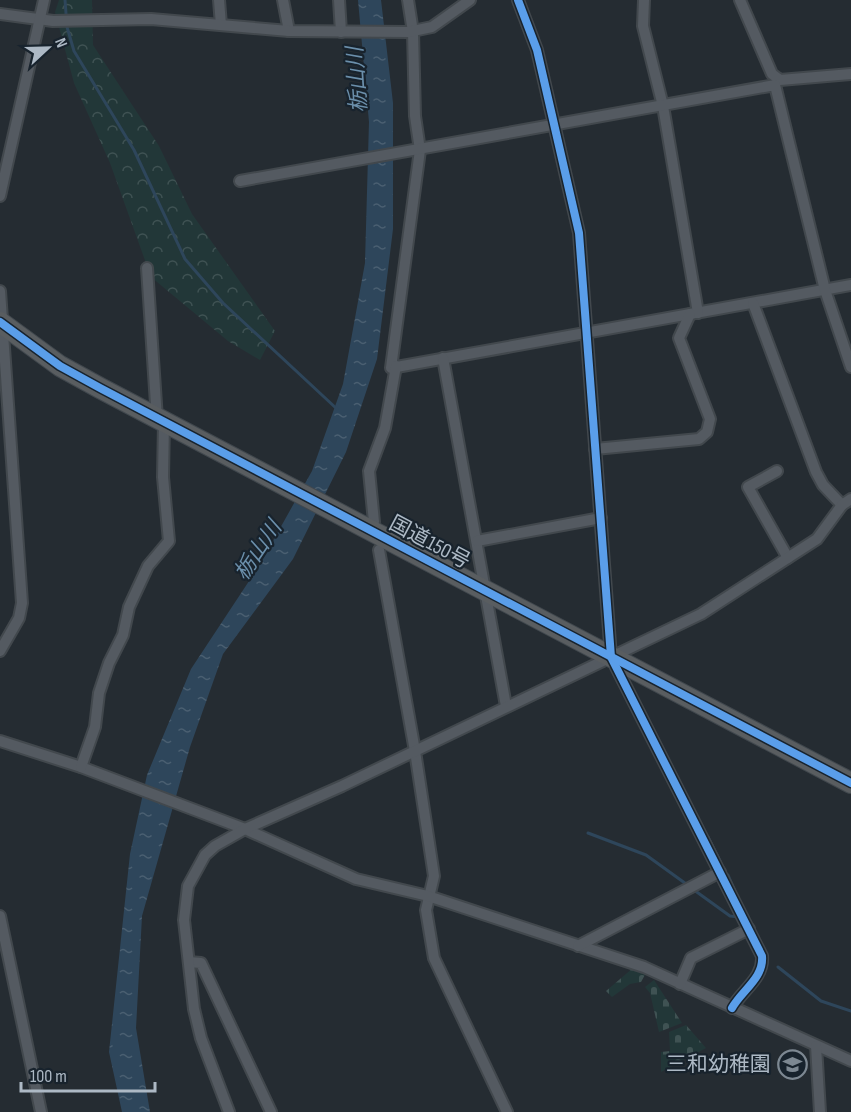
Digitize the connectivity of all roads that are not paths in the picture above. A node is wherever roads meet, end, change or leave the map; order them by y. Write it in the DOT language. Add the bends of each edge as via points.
graph roads {
  1 [pos="44,0"];
  2 [pos="219,0"];
  3 [pos="282,0"];
  4 [pos="339,0"];
  5 [pos="408,0"];
  6 [pos="470,0"];
  7 [pos="518,0"];
  8 [pos="644,0"];
  9 [pos="740,0"];
  10 [pos="0,14"];
  11 [pos="39,20"];
  12 [pos="220,25"];
  13 [pos="289,31"];
  14 [pos="343,32"];
  15 [pos="410,32"];
  16 [pos="851,74"];
  17 [pos="775,81"];
  18 [pos="663,106"];
  19 [pos="554,126"];
  20 [pos="416,151"];
  21 [pos="240,181"];
  22 [pos="0,196"];
  23 [pos="147,268"];
  24 [pos="851,285"];
  25 [pos="825,290"];
  26 [pos="0,291"];
  27 [pos="753,303"];
  28 [pos="694,314"];
  29 [pos="2,323"];
  30 [pos="587,331"];
  31 [pos="443,358"];
  32 [pos="396,366"];
  33 [pos="851,367"];
  34 [pos="160,421"];
  35 [pos="596,448"];
  36 [pos="777,471"];
  37 [pos="847,502"];
  38 [pos="601,518"];
  39 [pos="374,522"];
  40 [pos="477,541"];
  41 [pos="379,550"];
  42 [pos="788,558"];
  43 [pos="486,592"];
  44 [pos="0,651"];
  45 [pos="611,657"];
  46 [pos="506,706"];
  47 [pos="0,741"];
  48 [pos="415,751"];
  49 [pos="81,767"];
  50 [pos="851,783"];
  51 [pos="245,829"];
  52 [pos="720,872"];
  53 [pos="428,896"];
  54 [pos="0,916"];
  55 [pos="749,929"];
  56 [pos="578,946"];
  57 [pos="189,962"];
  58 [pos="680,984"];
  59 [pos="732,1008"];
  60 [pos="816,1046"];
  61 [pos="851,1061"];
  62 [pos="502,1110"];
  63 [pos="40,1112"];
  64 [pos="229,1112"];
  65 [pos="271,1112"];
  66 [pos="820,1112"];
  1 -- 11 [label="street"];
  2 -- 12 [label="street"];
  3 -- 13 [label="street"];
  4 -- 14 [label="street"];
  5 -- 15 [label="street"];
  6 -- 15 [label="street" via="432,27"];
  7 -- 19 [label="street" via="537,50"];
  8 -- 18 [label="street" via="643,26"];
  9 -- 17 [label="street"];
  10 -- 11 [label="street"];
  11 -- 12 [label="street" via="151,19"];
  11 -- 22 [label="street"];
  12 -- 13 [label="street"];
  13 -- 14 [label="street"];
  14 -- 15 [label="street"];
  15 -- 20 [label="street"];
  16 -- 17 [label="street"];
  17 -- 18 [label="street"];
  17 -- 25 [label="street"];
  18 -- 19 [label="street"];
  18 -- 28 [label="street"];
  19 -- 20 [label="street"];
  19 -- 30 [label="street" via="579,233"];
  20 -- 21 [label="street"];
  20 -- 32 [label="street" via="391,368"];
  23 -- 34 [label="street"];
  24 -- 25 [label="street"];
  25 -- 27 [label="street"];
  25 -- 33 [label="street"];
  26 -- 29 [label="street"];
  27 -- 28 [label="street"];
  27 -- 37 [label="street" via="816,472 823,485"];
  28 -- 30 [label="street"];
  28 -- 35 [label="street" via="679,338 711,419 706,432 699,439"];
  29 -- 34 [label="highway, 国道150号" via="60,366"];
  29 -- 44 [label="street" via="22,603 19,618"];
  30 -- 31 [label="street"];
  30 -- 35 [label="street"];
  31 -- 32 [label="street"];
  31 -- 40 [label="street"];
  32 -- 39 [label="street" via="385,428 369,471"];
  34 -- 43 [label="highway, 国道150号"];
  34 -- 49 [label="street" via="169,541 148,566 129,608 123,635 99,693 96,720"];
  35 -- 38 [label="street"];
  36 -- 42 [label="street" via="748,487"];
  37 -- 42 [label="street" via="817,539"];
  38 -- 40 [label="street"];
  38 -- 45 [label="street"];
  40 -- 43 [label="street"];
  41 -- 48 [label="street"];
  42 -- 45 [label="street" via="701,614"];
  43 -- 45 [label="highway, 国道150号"];
  43 -- 46 [label="street"];
  45 -- 46 [label="street"];
  45 -- 50 [label="highway, 国道150号"];
  45 -- 52 [label="street"];
  46 -- 48 [label="street"];
  47 -- 49 [label="street"];
  48 -- 51 [label="street"];
  48 -- 53 [label="street" via="434,876"];
  49 -- 51 [label="street"];
  51 -- 53 [label="street" via="356,879"];
  51 -- 57 [label="street" via="215,846 192,874 184,902"];
  52 -- 55 [label="street"];
  52 -- 56 [label="street"];
  53 -- 56 [label="street"];
  53 -- 62 [label="street" via="426,910 434,958"];
  54 -- 63 [label="street"];
  55 -- 58 [label="street" via="691,958"];
  55 -- 59 [label="street" via="763,964"];
  56 -- 58 [label="street" via="644,967"];
  57 -- 64 [label="street" via="201,1038"];
  57 -- 65 [label="street" via="201,963"];
  58 -- 59 [label="street"];
  59 -- 60 [label="street"];
  60 -- 61 [label="street"];
  60 -- 66 [label="street"];
}
